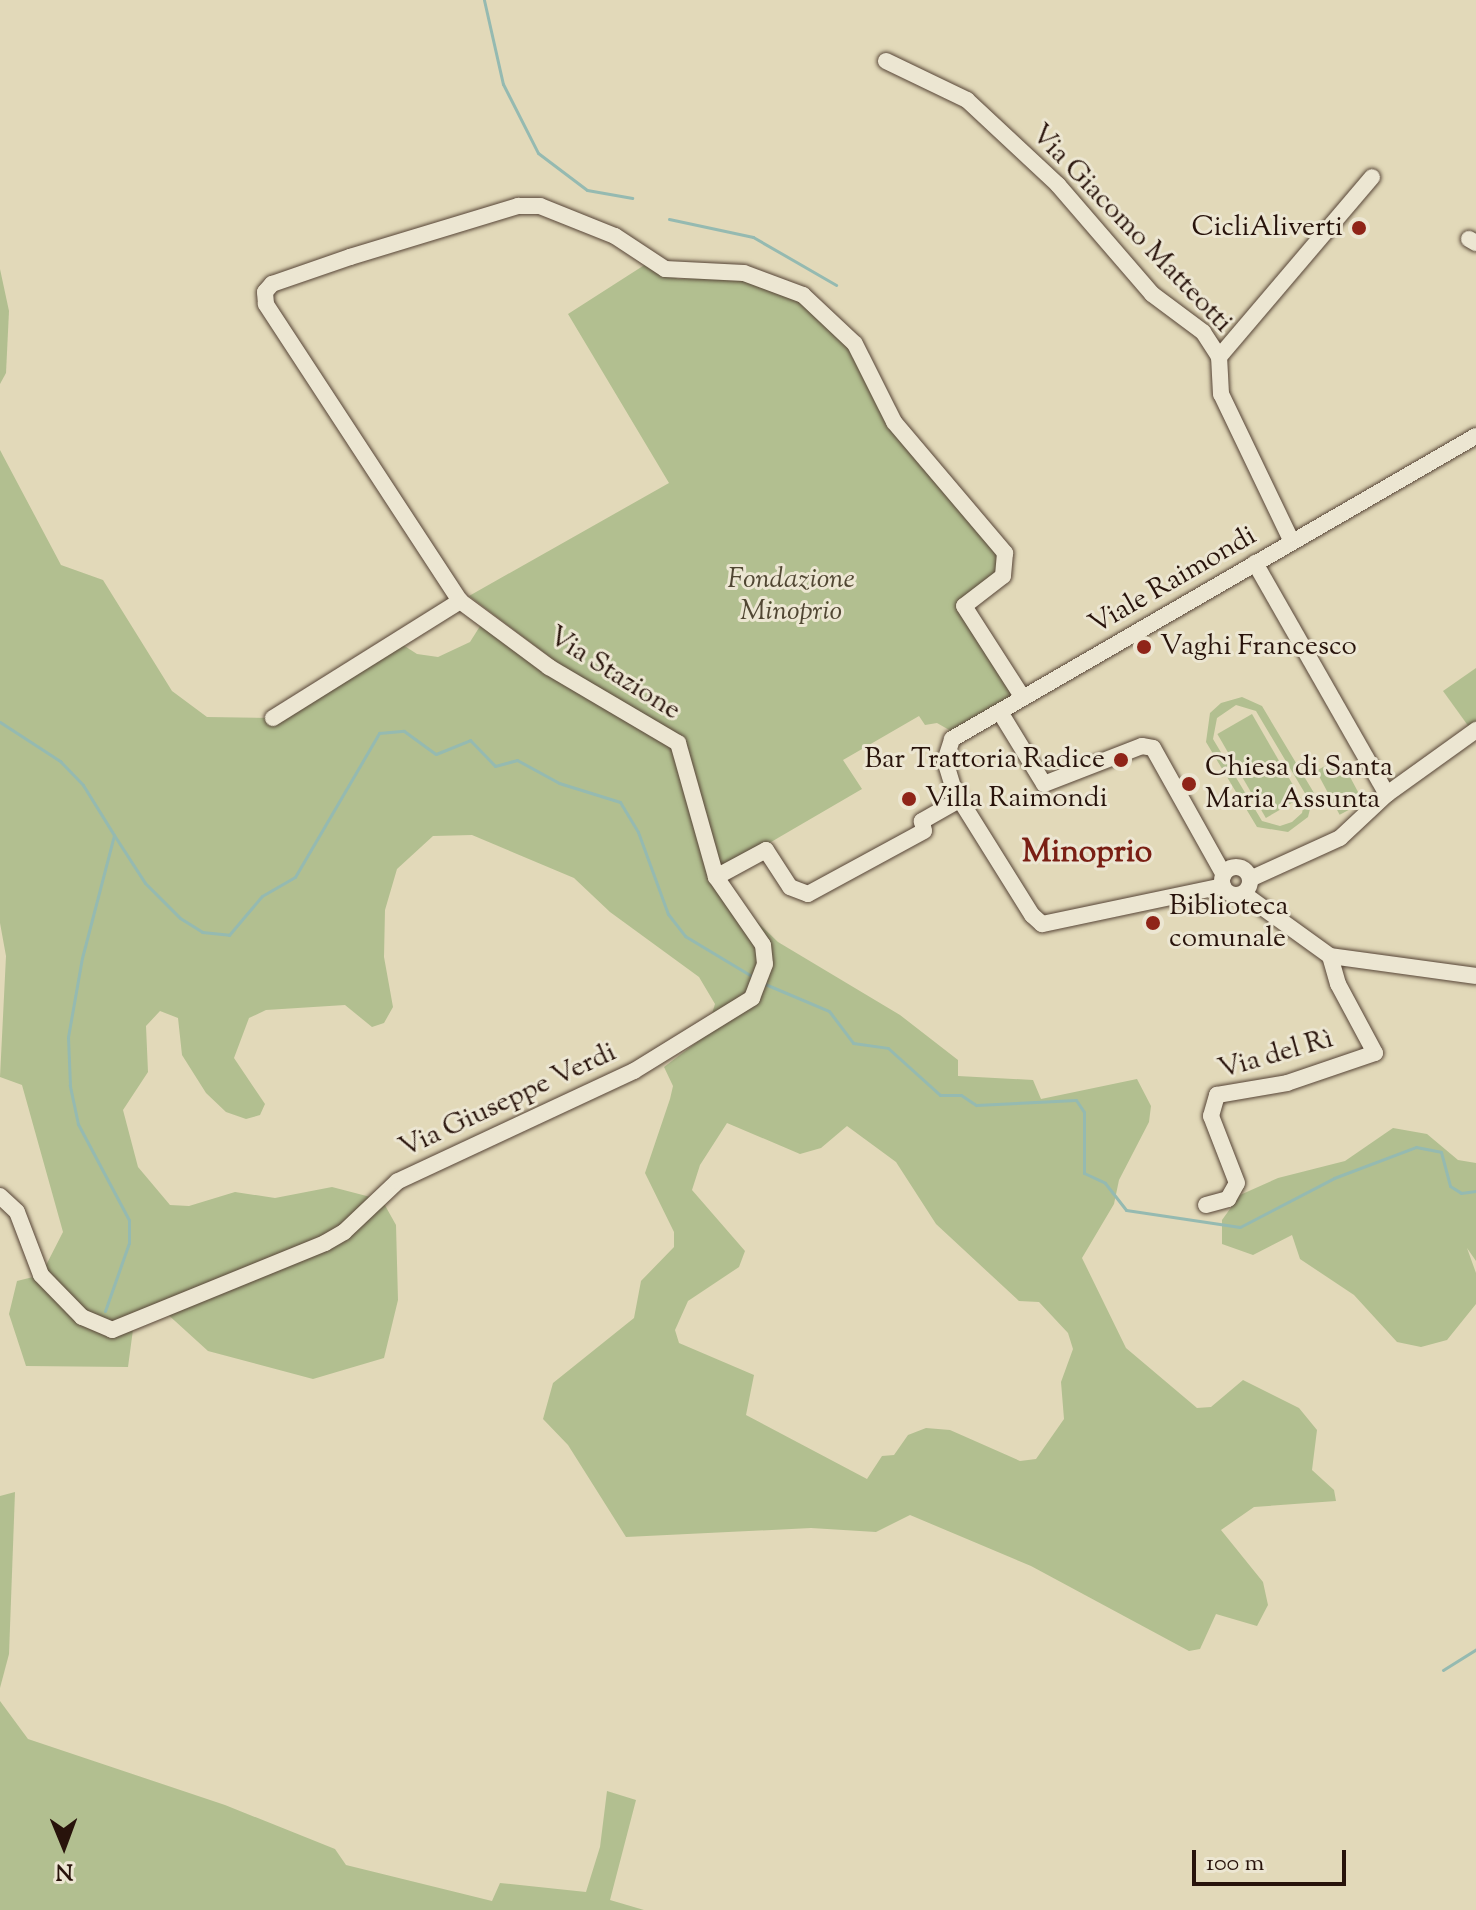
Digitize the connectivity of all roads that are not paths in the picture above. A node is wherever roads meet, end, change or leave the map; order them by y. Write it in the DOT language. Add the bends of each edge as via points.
graph roads {
  1 [pos="886,61"];
  2 [pos="1372,177"];
  3 [pos="1219,357"];
  4 [pos="1476,436"];
  5 [pos="1292,542"];
  6 [pos="1255,563"];
  7 [pos="460,601"];
  8 [pos="1023,698"];
  9 [pos="1000,712"];
  10 [pos="273,718"];
  11 [pos="1476,730"];
  12 [pos="1387,794"];
  13 [pos="959,800"];
  14 [pos="716,877"];
  15 [pos="1223,881"];
  16 [pos="1247,886"];
  17 [pos="1330,956"];
  18 [pos="1476,976"];
  19 [pos="0,1196"];
  20 [pos="1206,1205"];
  1 -- 3 [label="street, Via Giacomo Matteotti" via="967,100 1058,185 1152,294 1203,332"];
  2 -- 3 [label="street, Via Giacomo Matteotti"];
  3 -- 5 [label="street, Via Giacomo Matteotti" via="1221,394"];
  4 -- 5 [label="street, Viale Raimondi"];
  5 -- 6 [label="street, Viale Raimondi"];
  6 -- 8 [label="street, Viale Raimondi"];
  6 -- 12 [label="street"];
  7 -- 8 [label="street" via="266,304 265,292 272,284 350,257 518,206 540,206 615,236 665,269 744,273 803,295 833,318 855,344 894,422 1005,553 1003,576 964,606"];
  7 -- 10 [label="street"];
  7 -- 14 [label="street, Via Stazione" via="549,667 678,743"];
  8 -- 9 [label="street, Viale Raimondi"];
  9 -- 13 [label="street, Viale Raimondi" via="952,739 947,772"];
  9 -- 15 [label="street" via="1044,784 1133,749 1153,748"];
  11 -- 12 [label="street"];
  12 -- 16 [label="street" via="1340,838"];
  13 -- 14 [label="street" via="922,821 924,831 808,894 790,887 766,850"];
  13 -- 15 [label="street" via="1042,924"];
  14 -- 19 [label="street, Via Giuseppe Verdi" via="758,936 765,964 752,998 634,1071 398,1181 325,1243 112,1330 93,1325 56,1293 41,1275 17,1212"];
  15 -- 16 [label="street" via="1231,895"];
  15 -- 16 [label="street" via="1238,867"];
  16 -- 17 [label="street"];
  17 -- 18 [label="street"];
  17 -- 20 [label="street, Via del Rì" via="1338,984 1375,1053 1287,1083 1217,1095 1211,1116 1237,1183 1228,1199"];
}
